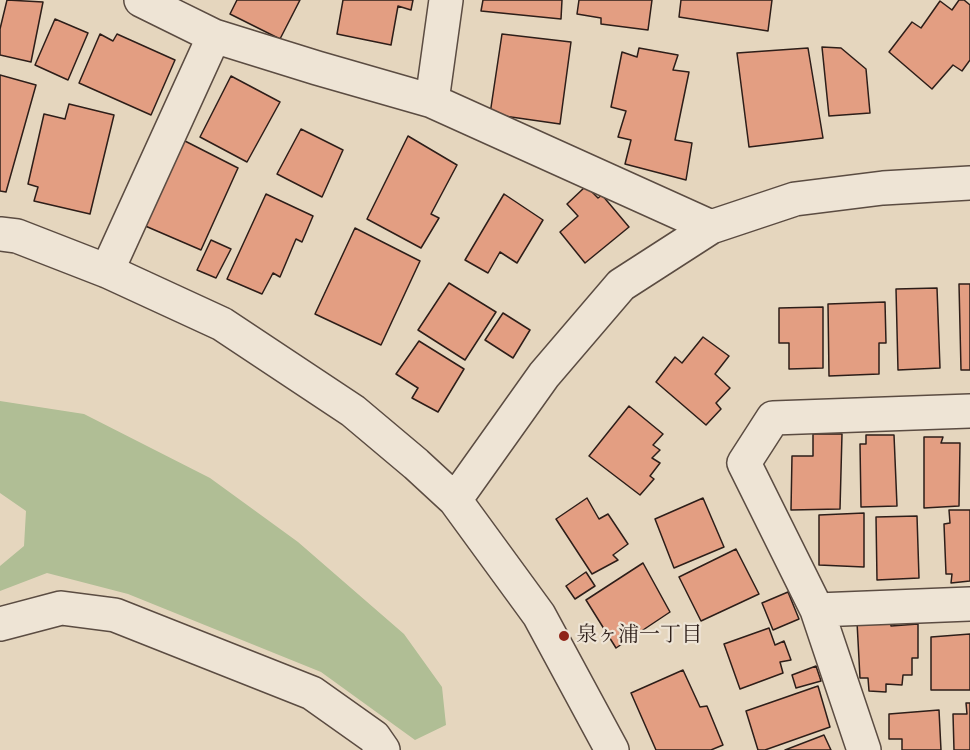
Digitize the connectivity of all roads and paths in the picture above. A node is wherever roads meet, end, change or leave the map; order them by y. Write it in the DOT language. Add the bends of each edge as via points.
graph roads {
  1 [pos="141,0"];
  2 [pos="446,0"];
  3 [pos="214,36"];
  4 [pos="432,101"];
  5 [pos="970,183"];
  6 [pos="711,227"];
  7 [pos="0,234"];
  8 [pos="107,271"];
  9 [pos="970,411"];
  10 [pos="455,500"];
  11 [pos="970,604"];
  12 [pos="817,610"];
  13 [pos="0,624"];
  14 [pos="383,750"];
  15 [pos="612,750"];
  16 [pos="864,750"];
  1 -- 3 [label="street"];
  2 -- 4 [label="street"];
  3 -- 4 [label="street"];
  3 -- 8 [label="street"];
  4 -- 6 [label="street"];
  5 -- 6 [label="street" via="795,199"];
  6 -- 10 [label="street" via="621,285 544,375"];
  7 -- 8 [label="street" via="17,236"];
  8 -- 10 [label="street" via="222,324 353,411"];
  9 -- 12 [label="street" via="773,418 744,463"];
  10 -- 15 [label="street" via="539,615"];
  11 -- 12 [label="street"];
  12 -- 16 [label="street"];
  13 -- 14 [label="street" via="60,608 115,615 312,693 374,737"];
}
